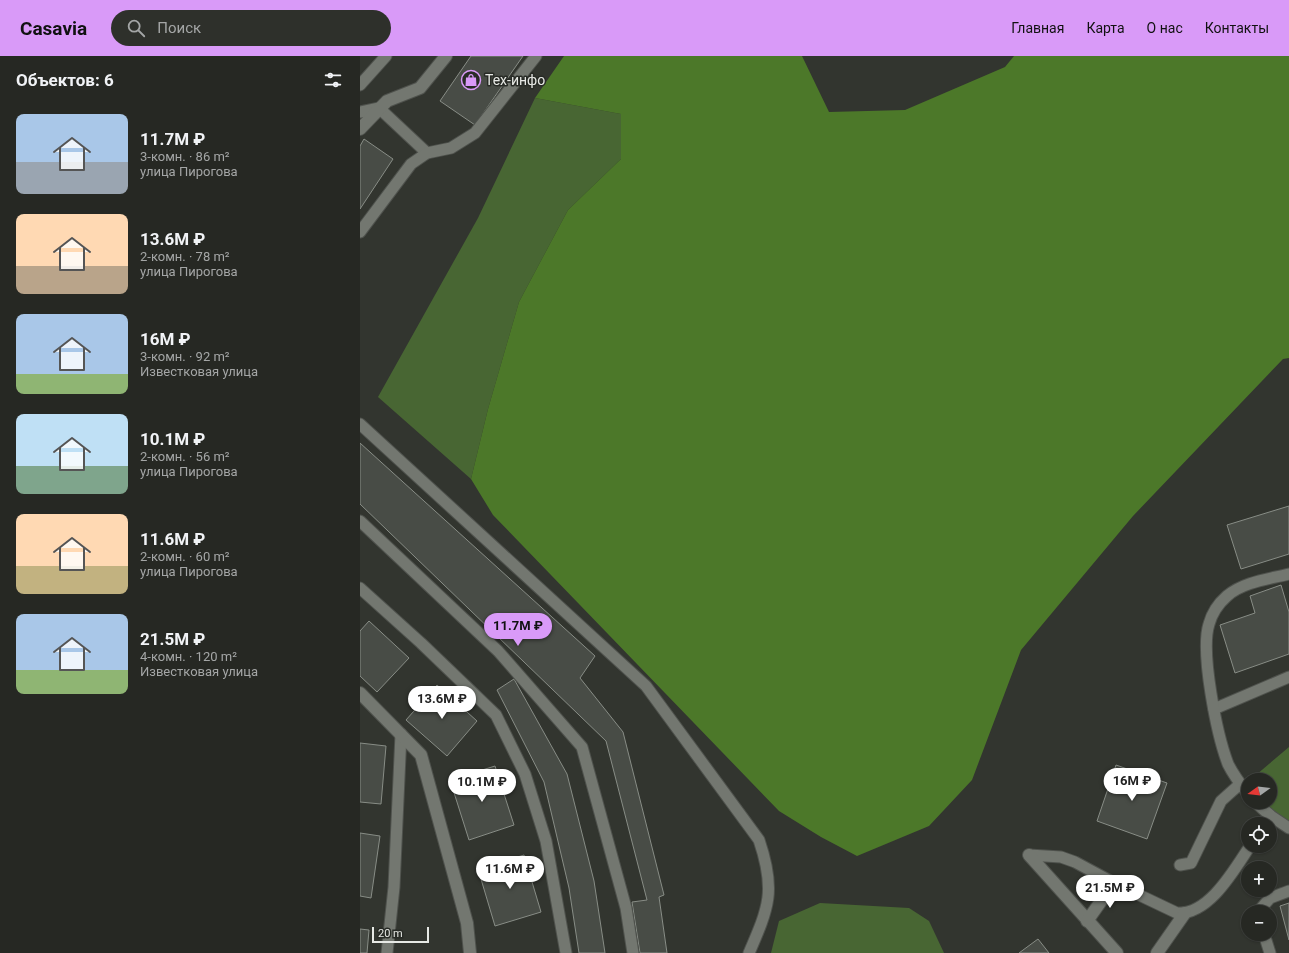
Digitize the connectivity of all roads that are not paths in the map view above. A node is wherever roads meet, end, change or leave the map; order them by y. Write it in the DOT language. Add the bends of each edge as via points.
graph roads {
  1 [pos="386,56"];
  2 [pos="446,56"];
  3 [pos="536,56"];
  4 [pos="360,85"];
  5 [pos="380,108"];
  6 [pos="360,112"];
  7 [pos="360,129"];
  8 [pos="427,153"];
  9 [pos="360,232"];
  10 [pos="360,424"];
  11 [pos="360,521"];
  12 [pos="1289,574"];
  13 [pos="360,588"];
  14 [pos="1289,677"];
  15 [pos="360,693"];
  16 [pos="1214,709"];
  17 [pos="401,734"];
  18 [pos="1240,784"];
  19 [pos="1261,809"];
  20 [pos="1269,817"];
  21 [pos="1277,824"];
  22 [pos="1289,828"];
  23 [pos="1245,853"];
  24 [pos="1029,855"];
  25 [pos="1180,865"];
  26 [pos="1114,883"];
  27 [pos="1289,891"];
  28 [pos="1264,905"];
  29 [pos="1185,913"];
  30 [pos="1087,920"];
  31 [pos="1266,941"];
  32 [pos="387,953"];
  33 [pos="470,953"];
  34 [pos="566,953"];
  35 [pos="633,953"];
  36 [pos="749,953"];
  37 [pos="1116,953"];
  38 [pos="1157,953"];
  39 [pos="1270,953"];
  1 -- 4 [label="lane"];
  2 -- 5 [label="street" via="420,88 387,101"];
  3 -- 8 [label="lane" via="475,133 451,148"];
  5 -- 6 [label="lane"];
  5 -- 7 [label="street"];
  5 -- 8 [label="lane"];
  8 -- 9 [label="lane" via="411,164"];
  10 -- 36 [label="lane" via="646,686 759,840 766,862 770,894 763,921"];
  11 -- 35 [label="lane" via="498,651 582,747 626,908"];
  12 -- 16 [label="lane" via="1238,588 1215,610 1208,624 1206,642"];
  13 -- 34 [label="lane" via="496,715 525,774 544,834"];
  14 -- 16 [label="lane"];
  15 -- 17 [label="street"];
  16 -- 18 [label="lane" via="1220,740 1229,765"];
  17 -- 32 [label="lane" via="394,887"];
  17 -- 33 [label="street" via="421,755 467,923"];
  18 -- 25 [label="lane" via="1221,801 1191,863"];
  19 -- 20 [label="lane"];
  21 -- 22 [label="lane"];
  23 -- 29 [label="lane" via="1217,892 1193,911"];
  24 -- 26 [label="lane" via="1061,857"];
  24 -- 30 [label="street"];
  26 -- 29 [label="lane" via="1177,913"];
  26 -- 30 [label="street"];
  27 -- 28 [label="lane" via="1270,898"];
  29 -- 38 [label="street"];
  30 -- 37 [label="street"];
  31 -- 39 [label="lane"];
}
